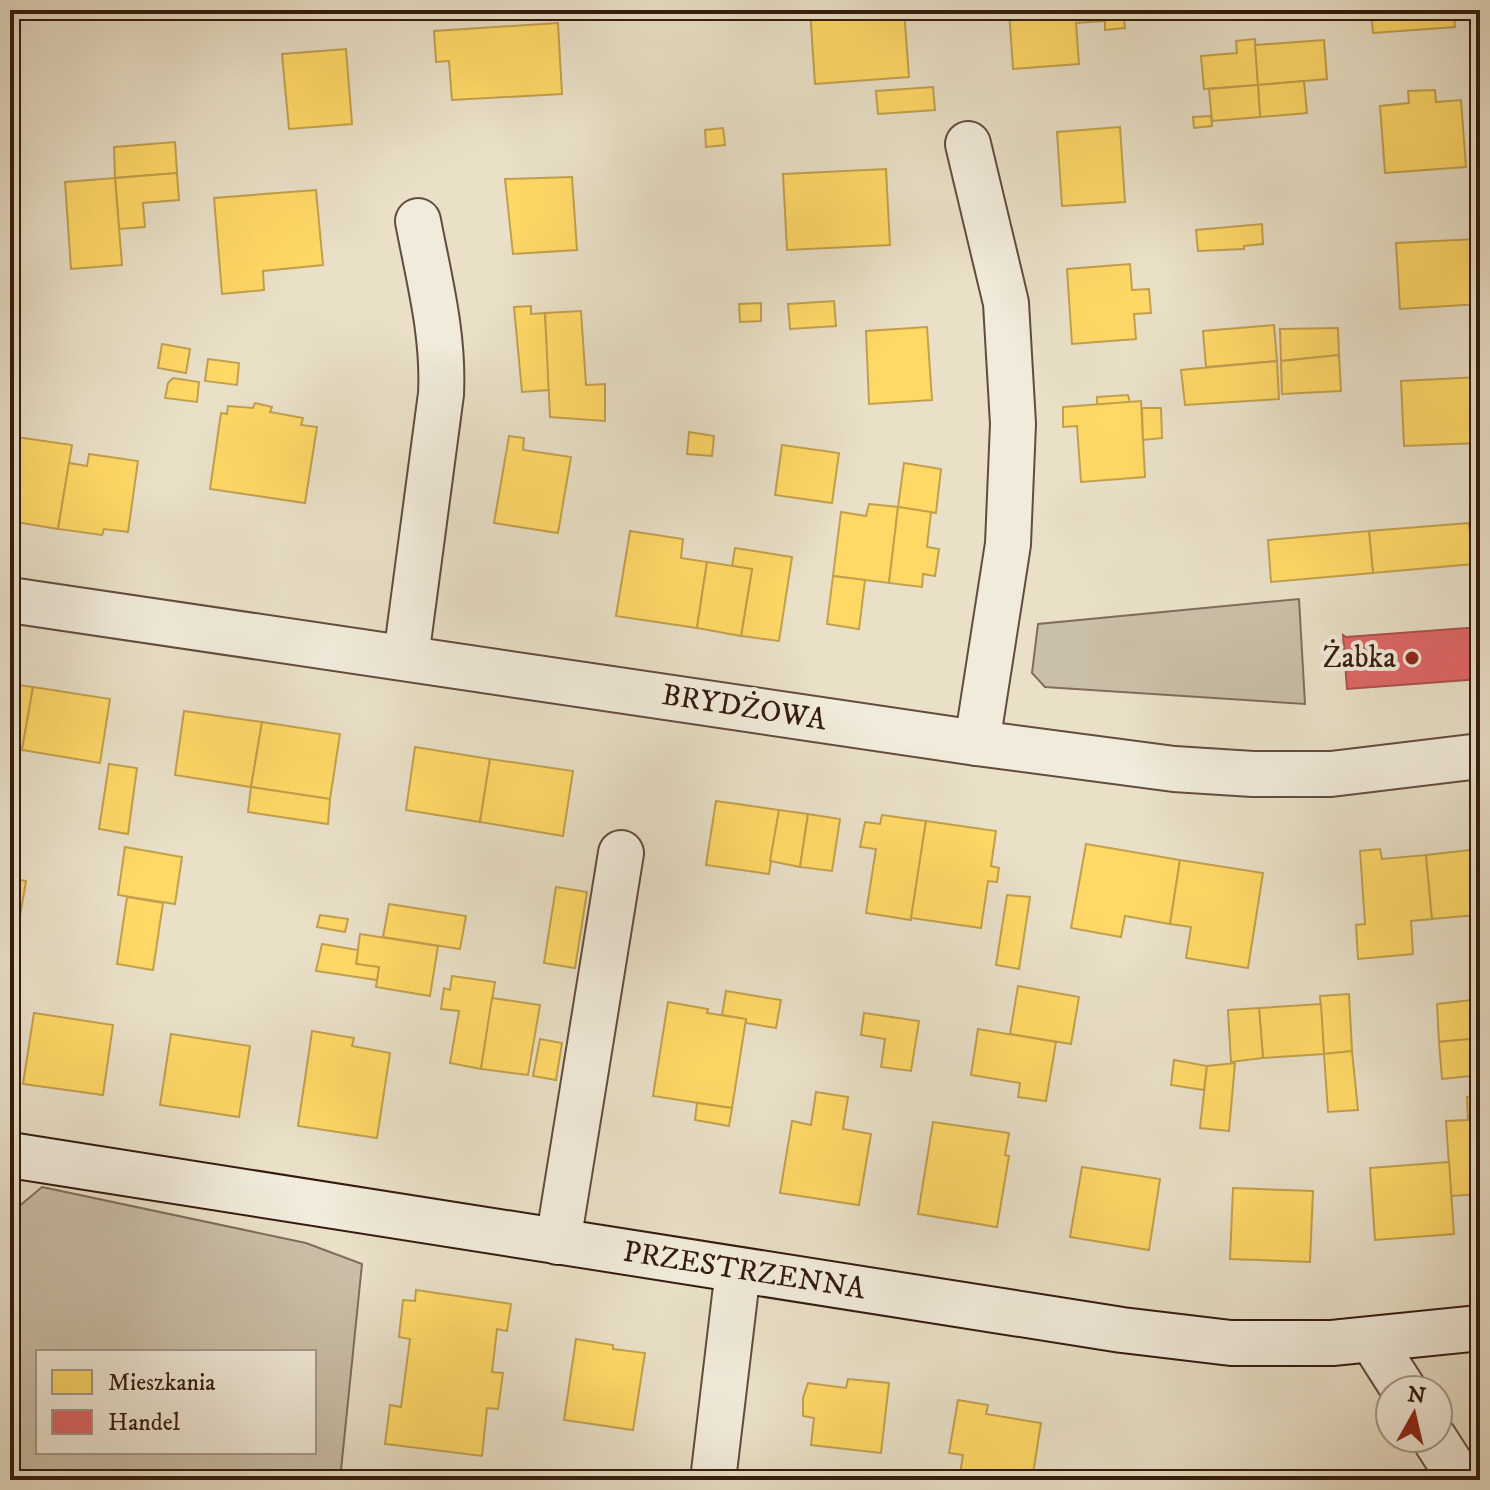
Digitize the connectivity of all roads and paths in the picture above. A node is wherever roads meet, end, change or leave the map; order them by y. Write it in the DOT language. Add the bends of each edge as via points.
graph roads {
  1 [pos="968,144"];
  2 [pos="418,221"];
  3 [pos="10,600"];
  4 [pos="406,657"];
  5 [pos="977,743"];
  6 [pos="1480,756"];
  7 [pos="621,853"];
  8 [pos="10,1155"];
  9 [pos="558,1242"];
  10 [pos="738,1270"];
  11 [pos="1480,1328"];
  12 [pos="1372,1340"];
  13 [pos="1394,1374"];
  14 [pos="1444,1454"];
  15 [pos="713,1480"];
  16 [pos="1461,1480"];
  1 -- 5 [label="street" via="1006,303 1013,424 1008,544"];
  2 -- 4 [label="street" via="442,365"];
  3 -- 4 [label="street, BRYDŻOWA"];
  4 -- 5 [label="street, BRYDŻOWA"];
  5 -- 6 [label="street, BRYDŻOWA" via="1253,774 1357,772"];
  7 -- 9 [label="street"];
  8 -- 9 [label="street, PRZESTRZENNA"];
  9 -- 10 [label="street, PRZESTRZENNA"];
  10 -- 12 [label="street, PRZESTRZENNA" via="1231,1343"];
  10 -- 15 [label="street"];
  11 -- 12 [label="street, PRZESTRZENNA"];
  12 -- 13 [label="street"];
  14 -- 16 [label="street"];
}
